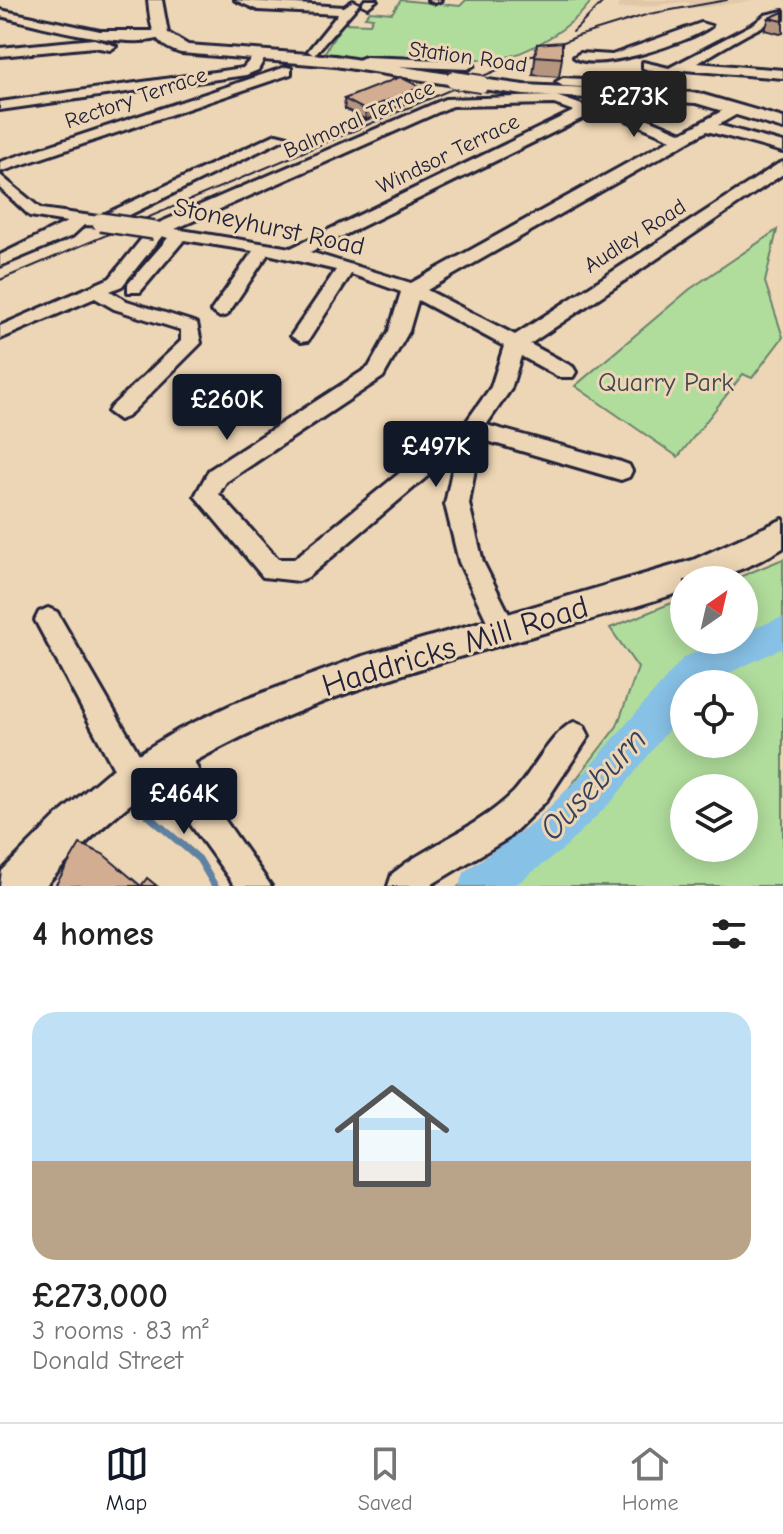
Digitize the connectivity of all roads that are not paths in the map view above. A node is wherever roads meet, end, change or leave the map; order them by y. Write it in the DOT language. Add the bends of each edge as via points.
graph roads {
  1 [pos="9,0"];
  2 [pos="155,0"];
  3 [pos="241,0"];
  4 [pos="365,1"];
  5 [pos="0,5"];
  6 [pos="346,11"];
  7 [pos="0,13"];
  8 [pos="783,15"];
  9 [pos="705,26"];
  10 [pos="108,34"];
  11 [pos="160,35"];
  12 [pos="679,36"];
  13 [pos="94,43"];
  14 [pos="137,47"];
  15 [pos="314,51"];
  16 [pos="0,52"];
  17 [pos="710,52"];
  18 [pos="260,56"];
  19 [pos="580,57"];
  20 [pos="355,64"];
  21 [pos="468,65"];
  22 [pos="648,65"];
  23 [pos="286,71"];
  24 [pos="783,74"];
  25 [pos="202,78"];
  26 [pos="674,80"];
  27 [pos="563,82"];
  28 [pos="620,94"];
  29 [pos="200,97"];
  30 [pos="0,106"];
  31 [pos="593,107"];
  32 [pos="736,109"];
  33 [pos="783,124"];
  34 [pos="706,126"];
  35 [pos="281,137"];
  36 [pos="682,139"];
  37 [pos="783,148"];
  38 [pos="0,167"];
  39 [pos="783,167"];
  40 [pos="0,180"];
  41 [pos="81,219"];
  42 [pos="101,222"];
  43 [pos="156,230"];
  44 [pos="180,234"];
  45 [pos="263,249"];
  46 [pos="295,253"];
  47 [pos="0,261"];
  48 [pos="347,267"];
  49 [pos="134,288"];
  50 [pos="98,291"];
  51 [pos="411,291"];
  52 [pos="220,311"];
  53 [pos="0,333"];
  54 [pos="301,336"];
  55 [pos="514,345"];
  56 [pos="566,372"];
  57 [pos="119,412"];
  58 [pos="470,433"];
  59 [pos="621,471"];
  60 [pos="783,532"];
  61 [pos="48,620"];
  62 [pos="505,632"];
  63 [pos="574,736"];
  64 [pos="175,751"];
  65 [pos="135,777"];
  66 [pos="17,886"];
  67 [pos="255,886"];
  68 [pos="404,886"];
  1 -- 5 [label="street"];
  2 -- 11 [label="main road"];
  3 -- 6 [label="street" via="258,7"];
  4 -- 6 [label="street"];
  6 -- 15 [label="street"];
  7 -- 10 [label="street"];
  8 -- 17 [label="street" via="769,17"];
  9 -- 12 [label="street"];
  10 -- 11 [label="street"];
  10 -- 13 [label="street"];
  11 -- 18 [label="main road, Station Road" via="187,50"];
  12 -- 17 [label="street"];
  12 -- 19 [label="street" via="613,59"];
  13 -- 14 [label="street"];
  13 -- 16 [label="street"];
  17 -- 26 [label="street"];
  18 -- 20 [label="main road, Station Road"];
  18 -- 25 [label="street" via="246,71"];
  20 -- 21 [label="street"];
  20 -- 28 [label="main road, Station Road, bridge" via="481,84"];
  22 -- 26 [label="street"];
  23 -- 29 [label="street, Rectory Terrace"];
  24 -- 26 [label="street"];
  25 -- 29 [label="street" via="207,91"];
  25 -- 30 [label="street"];
  26 -- 27 [label="street"];
  26 -- 28 [label="main road, Station Road"];
  26 -- 32 [label="main road, Station Road"];
  28 -- 31 [label="street, Windsor Terrace"];
  29 -- 38 [label="street, Rectory Terrace"];
  31 -- 36 [label="street, Balmoral Terrace"];
  31 -- 43 [label="street, Balmoral Terrace" via="556,100 450,102"];
  31 -- 46 [label="street, Windsor Terrace"];
  32 -- 33 [label="main road, Station Road"];
  32 -- 34 [label="street"];
  34 -- 36 [label="street"];
  34 -- 37 [label="street"];
  35 -- 42 [label="street"];
  36 -- 51 [label="street"];
  39 -- 55 [label="street, Audley Road"];
  40 -- 41 [label="street, Stoneyhurst Road" via="36,213"];
  41 -- 42 [label="street, Stoneyhurst Road"];
  41 -- 47 [label="street" via="66,232"];
  42 -- 43 [label="street, Stoneyhurst Road, bridge"];
  43 -- 44 [label="street, Stoneyhurst Road"];
  43 -- 50 [label="street" via="116,282"];
  44 -- 45 [label="street, Stoneyhurst Road"];
  44 -- 49 [label="street"];
  45 -- 46 [label="street, Stoneyhurst Road"];
  45 -- 52 [label="street"];
  46 -- 48 [label="street, Stoneyhurst Road"];
  48 -- 51 [label="street, Stoneyhurst Road"];
  48 -- 54 [label="street"];
  50 -- 53 [label="street"];
  50 -- 57 [label="street" via="117,307 171,317 190,327 191,343"];
  51 -- 55 [label="street, Stoneyhurst Road"];
  51 -- 58 [label="street" via="399,331 376,372 217,476 207,496 272,570 299,570"];
  55 -- 56 [label="street, Stoneyhurst Road"];
  55 -- 58 [label="street" via="501,389"];
  58 -- 59 [label="street"];
  58 -- 62 [label="street" via="457,504 471,562"];
  60 -- 62 [label="main road, Haddricks Mill Road" via="732,559"];
  61 -- 65 [label="street"];
  62 -- 64 [label="main road, Haddricks Mill Road" via="272,703"];
  63 -- 68 [label="street" via="557,764 508,819"];
  64 -- 65 [label="main road, Haddricks Mill Road"];
  64 -- 67 [label="street" via="202,814"];
  65 -- 66 [label="main road, Haddricks Mill Road" via="84,817"];
}
